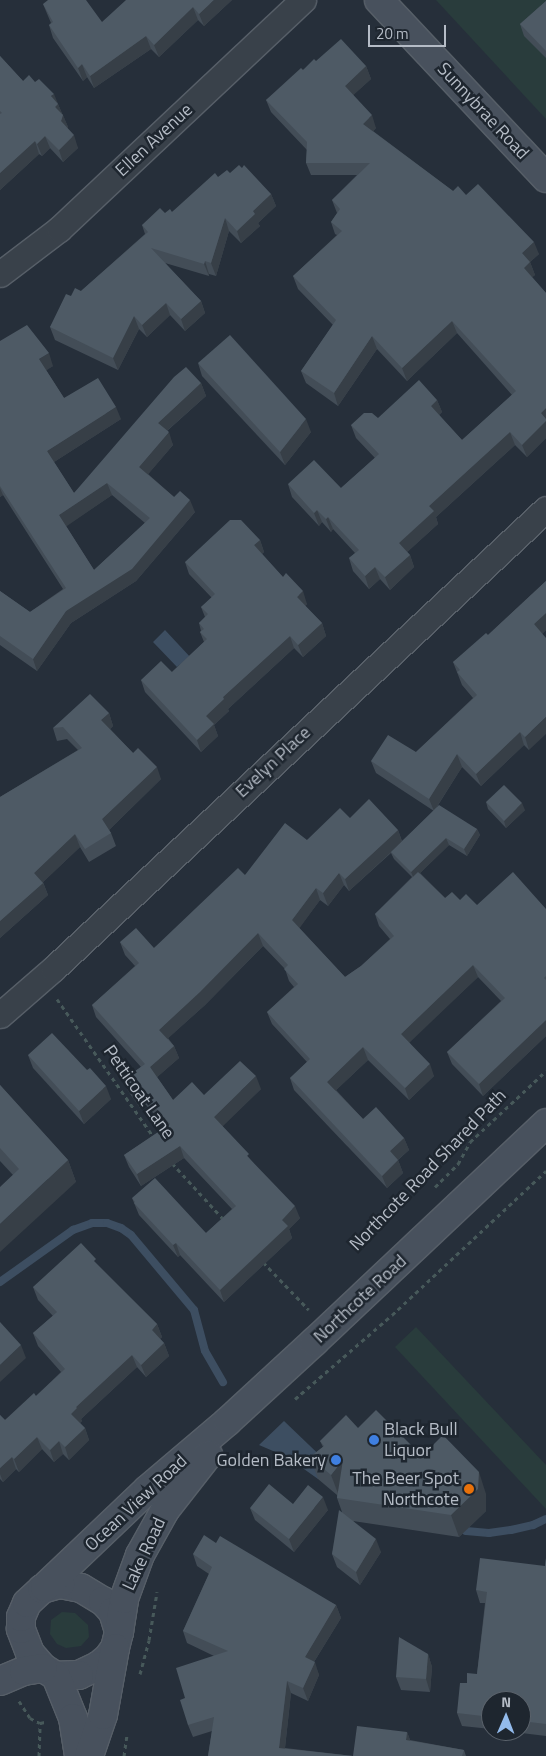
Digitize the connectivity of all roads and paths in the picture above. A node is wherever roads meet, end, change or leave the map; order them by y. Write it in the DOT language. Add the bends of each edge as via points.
graph roads {
  1 [pos="303,0"];
  2 [pos="379,0"];
  3 [pos="546,178"];
  4 [pos="0,274"];
  5 [pos="546,509"];
  6 [pos="54,994"];
  7 [pos="0,1015"];
  8 [pos="546,1071"];
  9 [pos="546,1123"];
  10 [pos="157,1142"];
  11 [pos="167,1156"];
  12 [pos="546,1171"];
  13 [pos="432,1190"];
  14 [pos="230,1226"];
  15 [pos="257,1254"];
  16 [pos="316,1304"];
  17 [pos="291,1403"];
  18 [pos="228,1421"];
  19 [pos="184,1483"];
  20 [pos="158,1588"];
  21 [pos="36,1595"];
  22 [pos="0,1639"];
  23 [pos="117,1640"];
  24 [pos="49,1672"];
  25 [pos="140,1676"];
  26 [pos="8,1688"];
  27 [pos="47,1722"];
  28 [pos="40,1723"];
  29 [pos="128,1728"];
  30 [pos="124,1755"];
  31 [pos="39,1756"];
  32 [pos="79,1756"];
  33 [pos="89,1756"];
  1 -- 4 [label="street, Ellen Avenue" via="60,230"];
  2 -- 3 [label="main road, Sunnybrae Road"];
  5 -- 7 [label="street, Evelyn Place"];
  6 -- 10 [label="path, Petticoat Lane"];
  8 -- 13 [label="path, Northcote Road Shared Path" via="470,1142 458,1164"];
  9 -- 18 [label="main road, Northcote Road"];
  11 -- 14 [label="path, Petticoat Lane"];
  12 -- 17 [label="path" via="392,1315"];
  15 -- 16 [label="path" via="310,1310"];
  18 -- 19 [label="main road, Northcote Road" via="216,1446"];
  18 -- 21 [label="main road, Ocean View Road" via="147,1490"];
  19 -- 23 [label="main road, Lake Road" via="140,1555 124,1599"];
  20 -- 25 [label="path"];
  21 -- 22 [label="main road, Ocean View Road"];
  21 -- 23 [label="main road" via="69,1584 93,1594 113,1612"];
  21 -- 24 [label="main road" via="21,1621 23,1637 30,1653"];
  23 -- 24 [label="main road" via="103,1662 86,1672 71,1676"];
  23 -- 33 [label="main road, Lake Road" via="103,1714"];
  24 -- 26 [label="main road" via="24,1671"];
  24 -- 32 [label="main road" via="73,1718"];
  26 -- 28 [label="path" via="30,1718"];
  27 -- 28 [label="path"];
  28 -- 31 [label="path"];
  29 -- 30 [label="path"];
}
